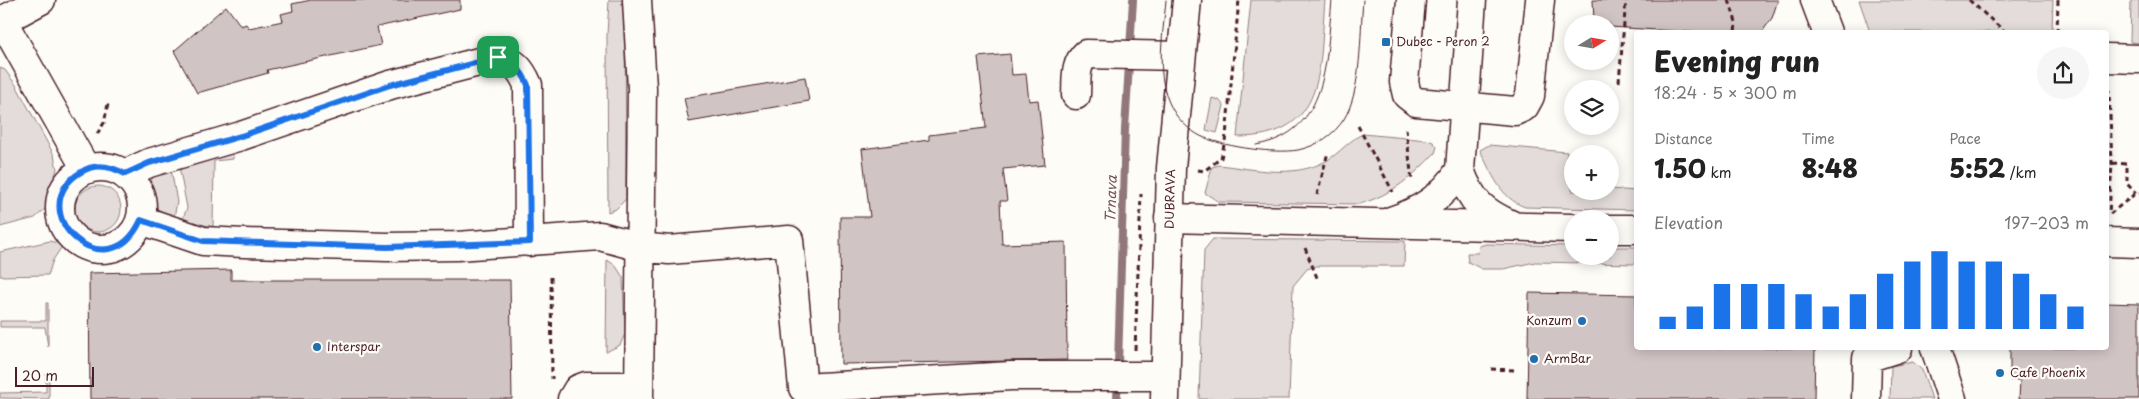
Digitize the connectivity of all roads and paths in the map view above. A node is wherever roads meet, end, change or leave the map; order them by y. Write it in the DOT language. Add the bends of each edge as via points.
graph roads {
  1 [pos="41,0"];
  2 [pos="638,0"];
  3 [pos="1187,0"];
  4 [pos="1239,0"];
  5 [pos="1411,0"];
  6 [pos="1472,0"];
  7 [pos="1540,0"];
  8 [pos="1626,0"];
  9 [pos="1729,0"];
  10 [pos="1816,0"];
  11 [pos="1969,0"];
  12 [pos="2058,0"];
  13 [pos="1,21"];
  14 [pos="1735,30"];
  15 [pos="1826,30"];
  16 [pos="2003,30"];
  17 [pos="2057,30"];
  18 [pos="1181,56"];
  19 [pos="2109,58"];
  20 [pos="2139,59"];
  21 [pos="1619,82"];
  22 [pos="2109,91"];
  23 [pos="1076,95"];
  24 [pos="108,104"];
  25 [pos="1462,106"];
  26 [pos="1358,126"];
  27 [pos="1406,129"];
  28 [pos="2110,130"];
  29 [pos="95,136"];
  30 [pos="1328,152"];
  31 [pos="2112,162"];
  32 [pos="86,169"];
  33 [pos="1198,170"];
  34 [pos="1460,170"];
  35 [pos="125,174"];
  36 [pos="1412,181"];
  37 [pos="1394,193"];
  38 [pos="2137,193"];
  39 [pos="1316,198"];
  40 [pos="1169,218"];
  41 [pos="141,220"];
  42 [pos="1380,225"];
  43 [pos="1516,227"];
  44 [pos="1564,228"];
  45 [pos="1619,229"];
  46 [pos="1634,229"];
  47 [pos="530,242"];
  48 [pos="1139,242"];
  49 [pos="2109,242"];
  50 [pos="2139,243"];
  51 [pos="1303,244"];
  52 [pos="640,247"];
  53 [pos="551,277"];
  54 [pos="1318,280"];
  55 [pos="1892,350"];
  56 [pos="1936,350"];
  57 [pos="1491,369"];
  58 [pos="1514,370"];
  59 [pos="1122,375"];
  60 [pos="1165,388"];
  61 [pos="563,393"];
  62 [pos="639,393"];
  63 [pos="1866,399"];
  64 [pos="1952,399"];
  1 -- 13 [label="street"];
  2 -- 52 [label="street" via="642,88"];
  3 -- 18 [label="street, DUBRAVA"];
  4 -- 33 [label="path" via="1221,158 1204,171"];
  5 -- 25 [label="street" via="1404,82 1407,95 1416,102"];
  6 -- 25 [label="street"];
  7 -- 25 [label="street" via="1530,96 1524,107 1515,110"];
  8 -- 21 [label="path"];
  9 -- 14 [label="path"];
  10 -- 15 [label="street"];
  11 -- 16 [label="path"];
  12 -- 17 [label="path"];
  13 -- 32 [label="street"];
  18 -- 23 [label="street" via="1086,54 1079,60"];
  18 -- 40 [label="street, DUBRAVA"];
  19 -- 20 [label="street"];
  22 -- 28 [label="path"];
  24 -- 29 [label="path" via="104,123"];
  25 -- 34 [label="street"];
  26 -- 37 [label="path"];
  27 -- 36 [label="path"];
  28 -- 31 [label="path"];
  30 -- 39 [label="path"];
  31 -- 38 [label="path" via="2127,164 2126,184"];
  31 -- 38 [label="path" via="2109,214"];
  32 -- 35 [label="street" via="106,167"];
  32 -- 41 [label="street" via="65,186 61,199 60,212 71,237 93,249 106,249 128,240"];
  34 -- 42 [label="street" via="1434,201 1413,214"];
  34 -- 43 [label="street" via="1466,187 1483,210"];
  35 -- 41 [label="street" via="140,194"];
  35 -- 47 [label="street" via="149,163 241,136 390,85 498,57 516,66 528,85"];
  40 -- 42 [label="street"];
  40 -- 60 [label="street, DUBRAVA"];
  41 -- 47 [label="street" via="203,241 387,247"];
  42 -- 43 [label="street"];
  43 -- 44 [label="street"];
  45 -- 46 [label="street"];
  47 -- 52 [label="street" via="600,236"];
  48 -- 59 [label="path"];
  49 -- 50 [label="street"];
  51 -- 54 [label="path"];
  52 -- 59 [label="street" via="668,250 789,240 803,388 1011,376"];
  52 -- 62 [label="street"];
  53 -- 61 [label="path" via="551,374"];
  55 -- 63 [label="street" via="1867,358"];
  56 -- 64 [label="street"];
  57 -- 58 [label="path"];
  59 -- 60 [label="street"];
  61 -- 62 [label="street" via="586,386"];
}
